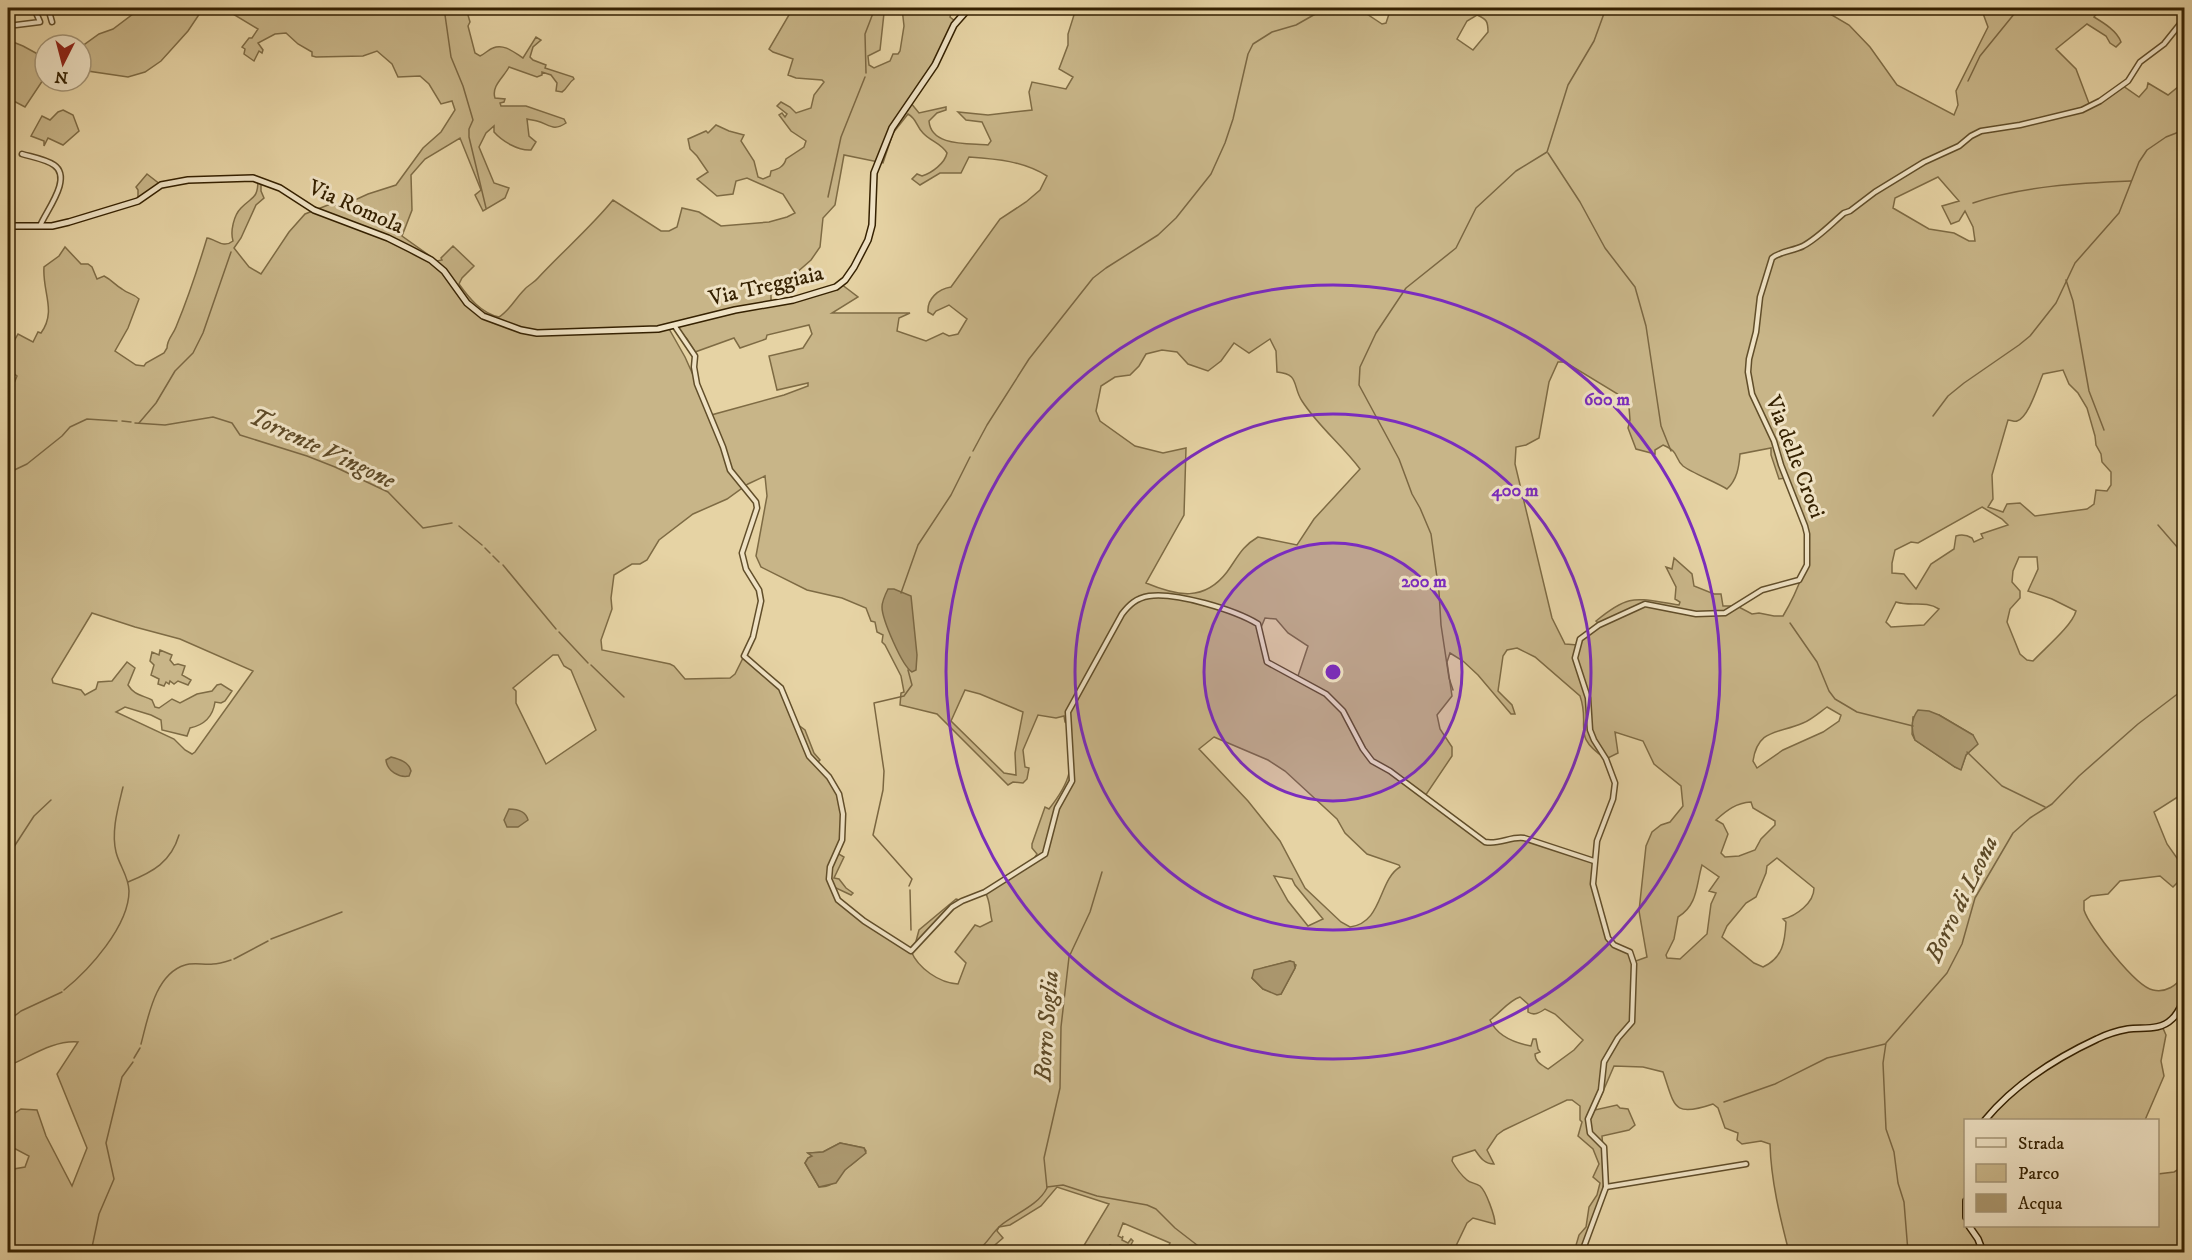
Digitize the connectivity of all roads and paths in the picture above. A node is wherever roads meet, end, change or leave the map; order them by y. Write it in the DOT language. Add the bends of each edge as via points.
graph roads {
  1 [pos="16,8"];
  2 [pos="34,8"];
  3 [pos="48,8"];
  4 [pos="969,8"];
  5 [pos="8,10"];
  6 [pos="2184,19"];
  7 [pos="52,22"];
  8 [pos="16,25"];
  9 [pos="22,154"];
  10 [pos="8,226"];
  11 [pos="40,226"];
  12 [pos="674,325"];
  13 [pos="1594,861"];
  14 [pos="2184,1000"];
  15 [pos="1986,1119"];
  16 [pos="1746,1164"];
  17 [pos="1606,1187"];
  18 [pos="1970,1227"];
  19 [pos="1582,1252"];
  20 [pos="1983,1252"];
  1 -- 5 [label="street"];
  2 -- 8 [label="street" via="40,22"];
  3 -- 7 [label="street"];
  4 -- 12 [label="street, Via Treggiaia" via="954,25 935,65 892,128 874,173 868,240 845,280 825,292"];
  6 -- 13 [label="street, Via delle Croci" via="2164,44 2140,62 2128,81 2100,100 2082,110 1981,131 1875,192 1811,241 1772,258 1760,297 1748,372 1752,394 1805,526 1807,565 1799,580 1762,590 1725,612 1696,614 1645,604 1599,625 1580,639 1575,658 1588,698 1590,730 1615,783"];
  9 -- 11 [label="street" via="52,164 60,173 60,188"];
  10 -- 11 [label="street, Via Romola"];
  11 -- 12 [label="street, Via Romola" via="124,206 161,185 253,178 280,188 314,210 388,238 431,260 467,303 490,320 537,333 658,329"];
  12 -- 13 [label="street" via="695,356 698,384 730,470 756,502 757,513 742,554 761,601 744,656 781,688 809,756 829,777 838,794 843,814 842,840 830,867 838,900 911,951 952,907 985,892 1045,854 1057,808 1070,786 1071,705 1122,614 1130,603 1150,596 1220,607 1258,624 1268,662 1334,700 1372,761 1485,842 1524,838"];
  13 -- 17 [label="street, Via delle Croci" via="1593,884 1608,938 1630,952 1634,964 1632,1022 1604,1062 1601,1090 1588,1119 1590,1133 1604,1147"];
  14 -- 15 [label="street" via="2167,1024 2115,1031 2038,1072 2001,1100"];
  16 -- 17 [label="street"];
  17 -- 19 [label="street, Via delle Croci"];
  18 -- 20 [label="street"];
}
